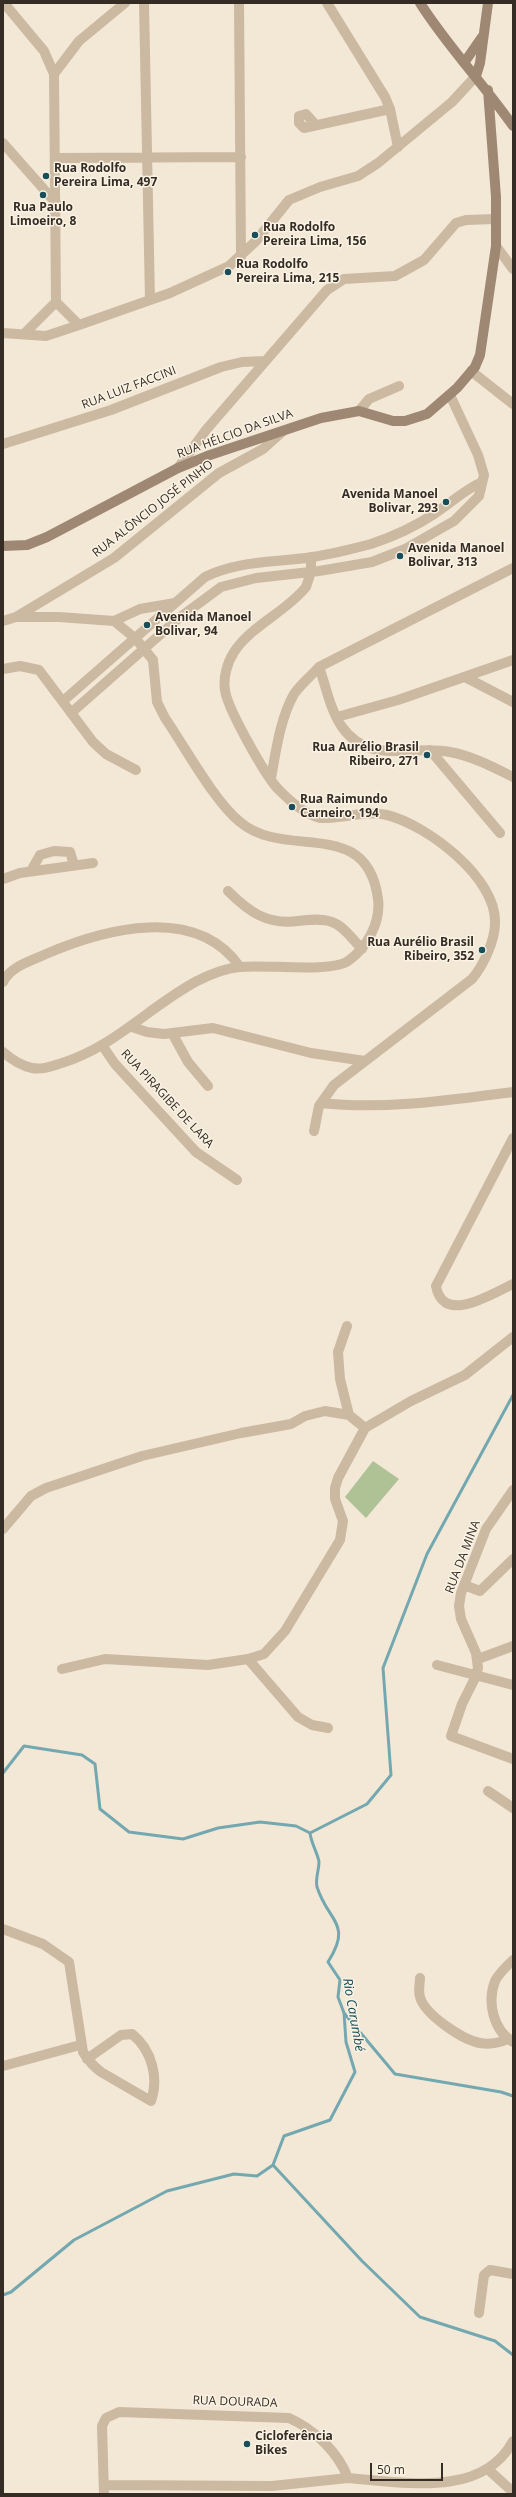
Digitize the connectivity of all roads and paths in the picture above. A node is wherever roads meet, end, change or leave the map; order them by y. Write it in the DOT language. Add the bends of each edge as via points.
graph roads {
  1 [pos="4,3"];
  2 [pos="125,3"];
  3 [pos="144,3"];
  4 [pos="238,3"];
  5 [pos="327,3"];
  6 [pos="420,3"];
  7 [pos="488,3"];
  8 [pos="483,36"];
  9 [pos="464,63"];
  10 [pos="54,74"];
  11 [pos="476,76"];
  12 [pos="488,90"];
  13 [pos="390,109"];
  14 [pos="315,124"];
  15 [pos="513,126"];
  16 [pos="3,143"];
  17 [pos="398,147"];
  18 [pos="241,157"];
  19 [pos="56,158"];
  20 [pos="146,158"];
  21 [pos="56,203"];
  22 [pos="495,219"];
  23 [pos="496,246"];
  24 [pos="241,257"];
  25 [pos="513,269"];
  26 [pos="150,300"];
  27 [pos="56,302"];
  28 [pos="79,325"];
  29 [pos="3,333"];
  30 [pos="24,334"];
  31 [pos="264,361"];
  32 [pos="471,371"];
  33 [pos="399,386"];
  34 [pos="450,395"];
  35 [pos="513,404"];
  36 [pos="359,411"];
  37 [pos="283,431"];
  38 [pos="3,444"];
  39 [pos="178,468"];
  40 [pos="482,482"];
  41 [pos="3,546"];
  42 [pos="311,557"];
  43 [pos="513,568"];
  44 [pos="311,572"];
  45 [pos="175,603"];
  46 [pos="16,617"];
  47 [pos="3,621"];
  48 [pos="114,621"];
  49 [pos="136,639"];
  50 [pos="145,649"];
  51 [pos="513,660"];
  52 [pos="319,667"];
  53 [pos="3,669"];
  54 [pos="465,677"];
  55 [pos="63,700"];
  56 [pos="513,702"];
  57 [pos="71,713"];
  58 [pos="337,717"];
  59 [pos="430,750"];
  60 [pos="136,770"];
  61 [pos="513,777"];
  62 [pos="271,778"];
  63 [pos="500,834"];
  64 [pos="93,863"];
  65 [pos="74,866"];
  66 [pos="31,871"];
  67 [pos="3,879"];
  68 [pos="228,890"];
  69 [pos="359,951"];
  70 [pos="240,967"];
  71 [pos="3,982"];
  72 [pos="132,1027"];
  73 [pos="172,1033"];
  74 [pos="102,1045"];
  75 [pos="3,1052"];
  76 [pos="366,1061"];
  77 [pos="208,1086"];
  78 [pos="513,1092"];
  79 [pos="321,1103"];
  80 [pos="314,1131"];
  81 [pos="513,1138"];
  82 [pos="237,1180"];
  83 [pos="513,1284"];
  84 [pos="346,1326"];
  85 [pos="513,1337"];
  86 [pos="349,1415"];
  87 [pos="365,1428"];
  88 [pos="512,1491"];
  89 [pos="3,1529"];
  90 [pos="513,1559"];
  91 [pos="464,1585"];
  92 [pos="513,1646"];
  93 [pos="248,1659"];
  94 [pos="478,1659"];
  95 [pos="437,1665"];
  96 [pos="62,1669"];
  97 [pos="476,1676"];
  98 [pos="513,1685"];
  99 [pos="328,1728"];
  100 [pos="513,1758"];
  101 [pos="488,1791"];
  102 [pos="513,1808"];
  103 [pos="3,1929"];
  104 [pos="513,1960"];
  105 [pos="420,1978"];
  106 [pos="510,2041"];
  107 [pos="80,2045"];
  108 [pos="87,2059"];
  109 [pos="3,2066"];
  110 [pos="513,2274"];
  111 [pos="479,2313"];
  112 [pos="513,2441"];
  113 [pos="491,2472"];
  114 [pos="348,2478"];
  115 [pos="104,2489"];
  116 [pos="513,2492"];
  1 -- 10 [label="street" via="44,51"];
  2 -- 10 [label="street" via="79,41"];
  3 -- 20 [label="street" via="147,60"];
  4 -- 18 [label="street"];
  5 -- 13 [label="street" via="379,84"];
  6 -- 9 [label="street" via="441,36"];
  7 -- 8 [label="street"];
  8 -- 9 [label="street"];
  8 -- 11 [label="street"];
  9 -- 11 [label="street"];
  10 -- 19 [label="street"];
  11 -- 12 [label="street"];
  11 -- 17 [label="street" via="452,102"];
  12 -- 15 [label="street"];
  12 -- 22 [label="street, RUA HÉLCIO DA SILVA"];
  13 -- 14 [label="street"];
  13 -- 17 [label="street"];
  16 -- 21 [label="street"];
  17 -- 24 [label="street" via="358,176 289,200"];
  18 -- 20 [label="street"];
  18 -- 24 [label="street"];
  19 -- 20 [label="street"];
  19 -- 21 [label="street"];
  20 -- 26 [label="street"];
  21 -- 27 [label="street"];
  22 -- 23 [label="street, RUA HÉLCIO DA SILVA"];
  22 -- 31 [label="street" via="456,223 424,260 395,276 351,278 335,284 315,302"];
  23 -- 25 [label="street"];
  23 -- 32 [label="street, RUA HÉLCIO DA SILVA" via="480,355"];
  24 -- 26 [label="street" via="204,279"];
  26 -- 28 [label="street"];
  27 -- 28 [label="street"];
  27 -- 30 [label="street"];
  28 -- 30 [label="street" via="46,336"];
  29 -- 30 [label="street"];
  31 -- 38 [label="street, RUA LUIZ FACCINI" via="242,362 221,368 111,410"];
  31 -- 39 [label="street"];
  32 -- 34 [label="street, RUA HÉLCIO DA SILVA"];
  32 -- 35 [label="street"];
  33 -- 36 [label="street" via="369,399"];
  34 -- 36 [label="street, RUA HÉLCIO DA SILVA" via="427,414 405,420 394,421"];
  34 -- 40 [label="street" via="483,467"];
  36 -- 37 [label="street, RUA HÉLCIO DA SILVA" via="335,414"];
  37 -- 39 [label="street, RUA HÉLCIO DA SILVA" via="210,454"];
  37 -- 46 [label="street, RUA ALÔNCIO JOSÉ PINHO" via="262,448 219,473 114,558"];
  39 -- 41 [label="street, RUA HÉLCIO DA SILVA" via="47,537 27,545"];
  40 -- 42 [label="street" via="456,496 434,514 387,538"];
  40 -- 44 [label="street" via="479,496 465,512 436,533 372,562"];
  42 -- 44 [label="street"];
  42 -- 45 [label="street" via="255,562 218,570 205,577"];
  43 -- 52 [label="street"];
  44 -- 50 [label="street" via="256,578 221,587 179,618"];
  44 -- 62 [label="street" via="300,595 263,624 235,652 225,676 224,689 229,705"];
  45 -- 48 [label="street" via="140,609"];
  45 -- 49 [label="street"];
  46 -- 47 [label="street"];
  46 -- 48 [label="street" via="91,618"];
  48 -- 49 [label="street"];
  49 -- 50 [label="street"];
  49 -- 55 [label="street"];
  50 -- 57 [label="street"];
  50 -- 69 [label="street" via="153,660 157,702 165,718 223,804 240,822 273,839 326,842 348,851 368,867 374,883 378,914 375,926"];
  51 -- 54 [label="street"];
  52 -- 58 [label="street"];
  52 -- 62 [label="street" via="300,686 290,704 280,733"];
  53 -- 55 [label="street" via="20,666 39,670"];
  54 -- 56 [label="street"];
  54 -- 58 [label="street"];
  55 -- 57 [label="street"];
  57 -- 60 [label="street" via="103,751"];
  58 -- 59 [label="street" via="348,734 369,749"];
  59 -- 61 [label="street" via="450,752 477,760"];
  59 -- 63 [label="street"];
  62 -- 76 [label="street" via="291,802 310,815 333,818 385,815 407,822 458,855 485,892 493,910 494,933 477,973 454,994"];
  64 -- 65 [label="street"];
  65 -- 66 [label="street"];
  65 -- 66 [label="street" via="70,852 54,851 40,855"];
  66 -- 67 [label="street"];
  68 -- 69 [label="street" via="256,915 272,922 321,919 333,922 342,928"];
  69 -- 70 [label="street" via="347,962 335,965"];
  70 -- 71 [label="street" via="225,950 197,934 178,929 136,928 105,932 58,949 12,970"];
  70 -- 72 [label="street" via="204,978 191,985"];
  72 -- 73 [label="street" via="155,1034"];
  72 -- 74 [label="street"];
  73 -- 76 [label="street" via="218,1028 311,1053"];
  73 -- 77 [label="street" via="188,1062"];
  74 -- 75 [label="street" via="85,1055 44,1068 28,1067"];
  74 -- 82 [label="street, RUA PIRAGIBE DE LARA" via="115,1064 196,1152"];
  76 -- 79 [label="street" via="334,1085"];
  78 -- 79 [label="street" via="383,1105"];
  79 -- 80 [label="street"];
  81 -- 83 [label="street" via="438,1280 437,1292 445,1303 460,1306"];
  84 -- 86 [label="street" via="338,1352 340,1379"];
  85 -- 87 [label="street" via="456,1380 410,1402"];
  86 -- 87 [label="street"];
  86 -- 89 [label="street" via="326,1411 305,1416 291,1424 241,1432 142,1456 67,1480 31,1496"];
  87 -- 93 [label="street" via="335,1488 335,1498 343,1521 340,1540 279,1638 264,1654"];
  88 -- 91 [label="street, RUA DA MINA" via="486,1529"];
  90 -- 91 [label="street" via="482,1589 476,1590"];
  91 -- 94 [label="street, RUA DA MINA" via="459,1613"];
  92 -- 94 [label="street"];
  93 -- 96 [label="street" via="208,1665 105,1659"];
  93 -- 99 [label="street" via="298,1717 312,1725"];
  94 -- 97 [label="street, RUA DA MINA"];
  95 -- 97 [label="street"];
  97 -- 98 [label="street"];
  97 -- 100 [label="street, RUA DA MINA" via="462,1704 451,1736"];
  101 -- 102 [label="street"];
  103 -- 107 [label="street" via="43,1944 69,1962"];
  104 -- 106 [label="street" via="496,1980 492,1994 494,2017 499,2029"];
  105 -- 106 [label="street" via="419,1996 430,2013 446,2025 469,2040 482,2044"];
  107 -- 108 [label="street"];
  107 -- 109 [label="street"];
  108 -- 108 [label="street" via="121,2035 132,2034 143,2046 156,2078 156,2088 151,2101 101,2072"];
  110 -- 111 [label="street" via="490,2270 484,2274"];
  112 -- 113 [label="street" via="503,2459"];
  113 -- 114 [label="street" via="474,2484 453,2491"];
  113 -- 116 [label="street"];
  114 -- 115 [label="street" via="272,2486"];
  114 -- 115 [label="street, RUA DOURADA" via="339,2460 323,2442 307,2428 289,2418 126,2411 109,2415 103,2421"];
}
